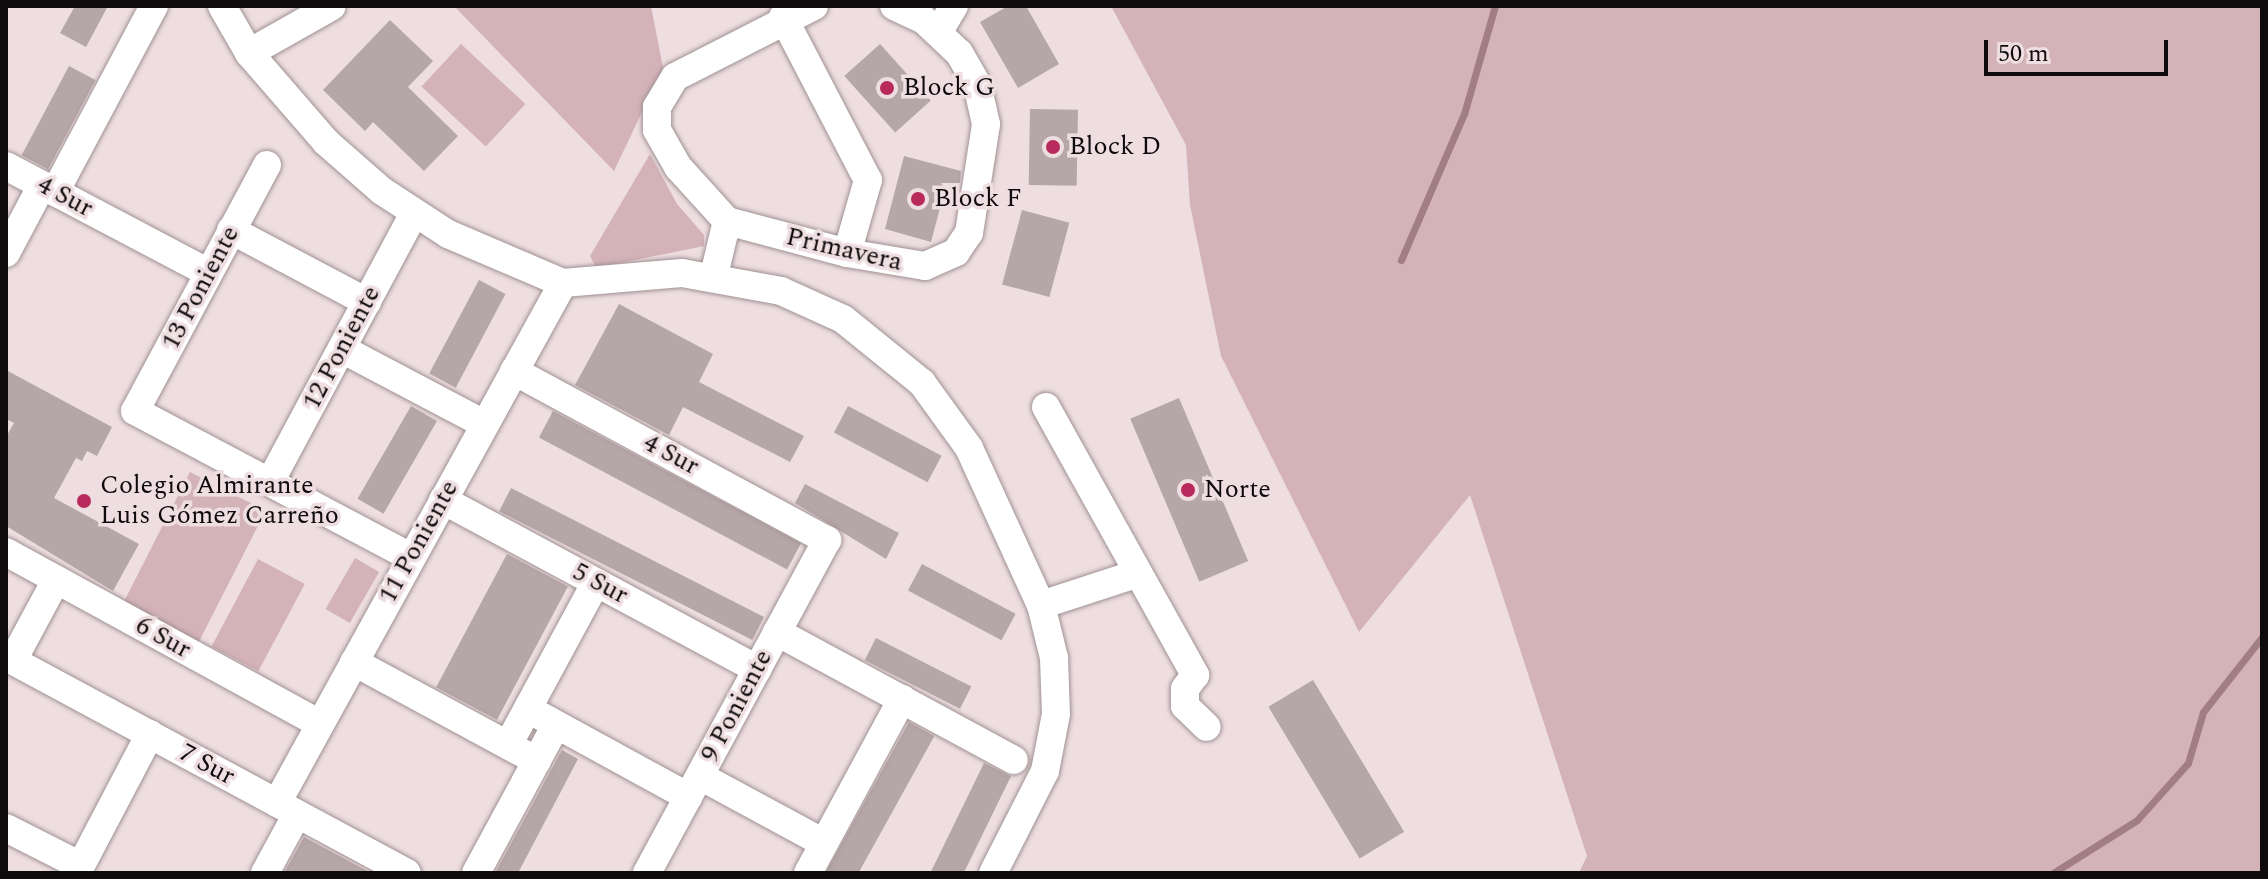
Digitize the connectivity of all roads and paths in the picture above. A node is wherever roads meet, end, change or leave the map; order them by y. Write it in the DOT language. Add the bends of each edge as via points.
graph roads {
  1 [pos="154,6"];
  2 [pos="222,6"];
  3 [pos="332,6"];
  4 [pos="814,6"];
  5 [pos="894,6"];
  6 [pos="954,6"];
  7 [pos="783,17"];
  8 [pos="939,31"];
  9 [pos="249,53"];
  10 [pos="267,165"];
  11 [pos="6,166"];
  12 [pos="49,188"];
  13 [pos="414,213"];
  14 [pos="727,221"];
  15 [pos="231,230"];
  16 [pos="6,253"];
  17 [pos="847,253"];
  18 [pos="209,273"];
  19 [pos="714,275"];
  20 [pos="563,283"];
  21 [pos="367,302"];
  22 [pos="342,349"];
  23 [pos="514,371"];
  24 [pos="1046,407"];
  25 [pos="484,424"];
  26 [pos="270,482"];
  27 [pos="443,500"];
  28 [pos="827,540"];
  29 [pos="6,552"];
  30 [pos="411,557"];
  31 [pos="1136,574"];
  32 [pos="56,580"];
  33 [pos="596,582"];
  34 [pos="1041,605"];
  35 [pos="777,632"];
  36 [pos="9,658"];
  37 [pos="354,662"];
  38 [pos="757,669"];
  39 [pos="902,699"];
  40 [pos="528,709"];
  41 [pos="320,724"];
  42 [pos="556,725"];
  43 [pos="1207,727"];
  44 [pos="150,734"];
  45 [pos="508,745"];
  46 [pos="1014,760"];
  47 [pos="537,761"];
  48 [pos="694,786"];
  49 [pos="287,808"];
  50 [pos="6,828"];
  51 [pos="824,843"];
  52 [pos="78,869"];
  53 [pos="265,873"];
  54 [pos="407,873"];
  55 [pos="476,873"];
  56 [pos="647,873"];
  57 [pos="808,873"];
  58 [pos="993,873"];
  1 -- 12 [label="street"];
  2 -- 9 [label="street"];
  3 -- 9 [label="street"];
  4 -- 7 [label="street"];
  5 -- 8 [label="street, Primavera"];
  6 -- 8 [label="street"];
  7 -- 14 [label="street" via="675,77 657,107 657,130 678,167"];
  7 -- 17 [label="street" via="868,180"];
  8 -- 17 [label="street, Primavera" via="968,66 986,124 969,233 956,252 925,266"];
  9 -- 13 [label="street" via="326,142"];
  10 -- 15 [label="street, 13 Poniente"];
  11 -- 12 [label="street, 4 Sur"];
  12 -- 16 [label="street"];
  12 -- 18 [label="street, 4 Sur"];
  13 -- 20 [label="street" via="485,253"];
  13 -- 21 [label="street, 12 Poniente"];
  14 -- 17 [label="street, Primavera"];
  14 -- 19 [label="street"];
  15 -- 18 [label="street, 13 Poniente"];
  15 -- 21 [label="street"];
  18 -- 26 [label="street, 13 Poniente" via="135,411"];
  19 -- 20 [label="street" via="651,273"];
  19 -- 34 [label="street" via="813,303 906,367 969,448"];
  20 -- 23 [label="street, 11 Poniente"];
  21 -- 22 [label="street, 12 Poniente"];
  22 -- 25 [label="street"];
  22 -- 26 [label="street, 12 Poniente"];
  23 -- 25 [label="street, 11 Poniente"];
  23 -- 28 [label="street, 4 Sur"];
  24 -- 31 [label="street"];
  25 -- 27 [label="street, 11 Poniente"];
  26 -- 30 [label="street"];
  27 -- 30 [label="street, 11 Poniente"];
  27 -- 33 [label="street, 5 Sur"];
  28 -- 35 [label="street, 9 Poniente"];
  29 -- 32 [label="street, 6 Sur"];
  30 -- 37 [label="street, 11 Poniente"];
  31 -- 34 [label="street"];
  31 -- 43 [label="street" via="1195,675 1185,689 1185,706"];
  32 -- 36 [label="street"];
  32 -- 41 [label="street, 6 Sur"];
  33 -- 38 [label="street, 5 Sur"];
  33 -- 40 [label="street"];
  34 -- 58 [label="street" via="1057,685 1052,743"];
  35 -- 38 [label="street, 9 Poniente"];
  35 -- 39 [label="street"];
  36 -- 44 [label="street, 7 Sur"];
  37 -- 41 [label="street, 11 Poniente"];
  37 -- 45 [label="street"];
  38 -- 48 [label="street, 9 Poniente"];
  39 -- 46 [label="street"];
  39 -- 51 [label="street"];
  40 -- 42 [label="street"];
  40 -- 45 [label="street"];
  41 -- 49 [label="street, 11 Poniente"];
  42 -- 47 [label="street"];
  42 -- 48 [label="street"];
  44 -- 49 [label="street, 7 Sur"];
  44 -- 52 [label="street"];
  45 -- 47 [label="street"];
  47 -- 55 [label="street"];
  48 -- 51 [label="street"];
  48 -- 56 [label="street, 9 Poniente"];
  49 -- 53 [label="street, 11 Poniente"];
  49 -- 54 [label="street, 7 Sur"];
  50 -- 52 [label="street"];
  51 -- 57 [label="street"];
}
